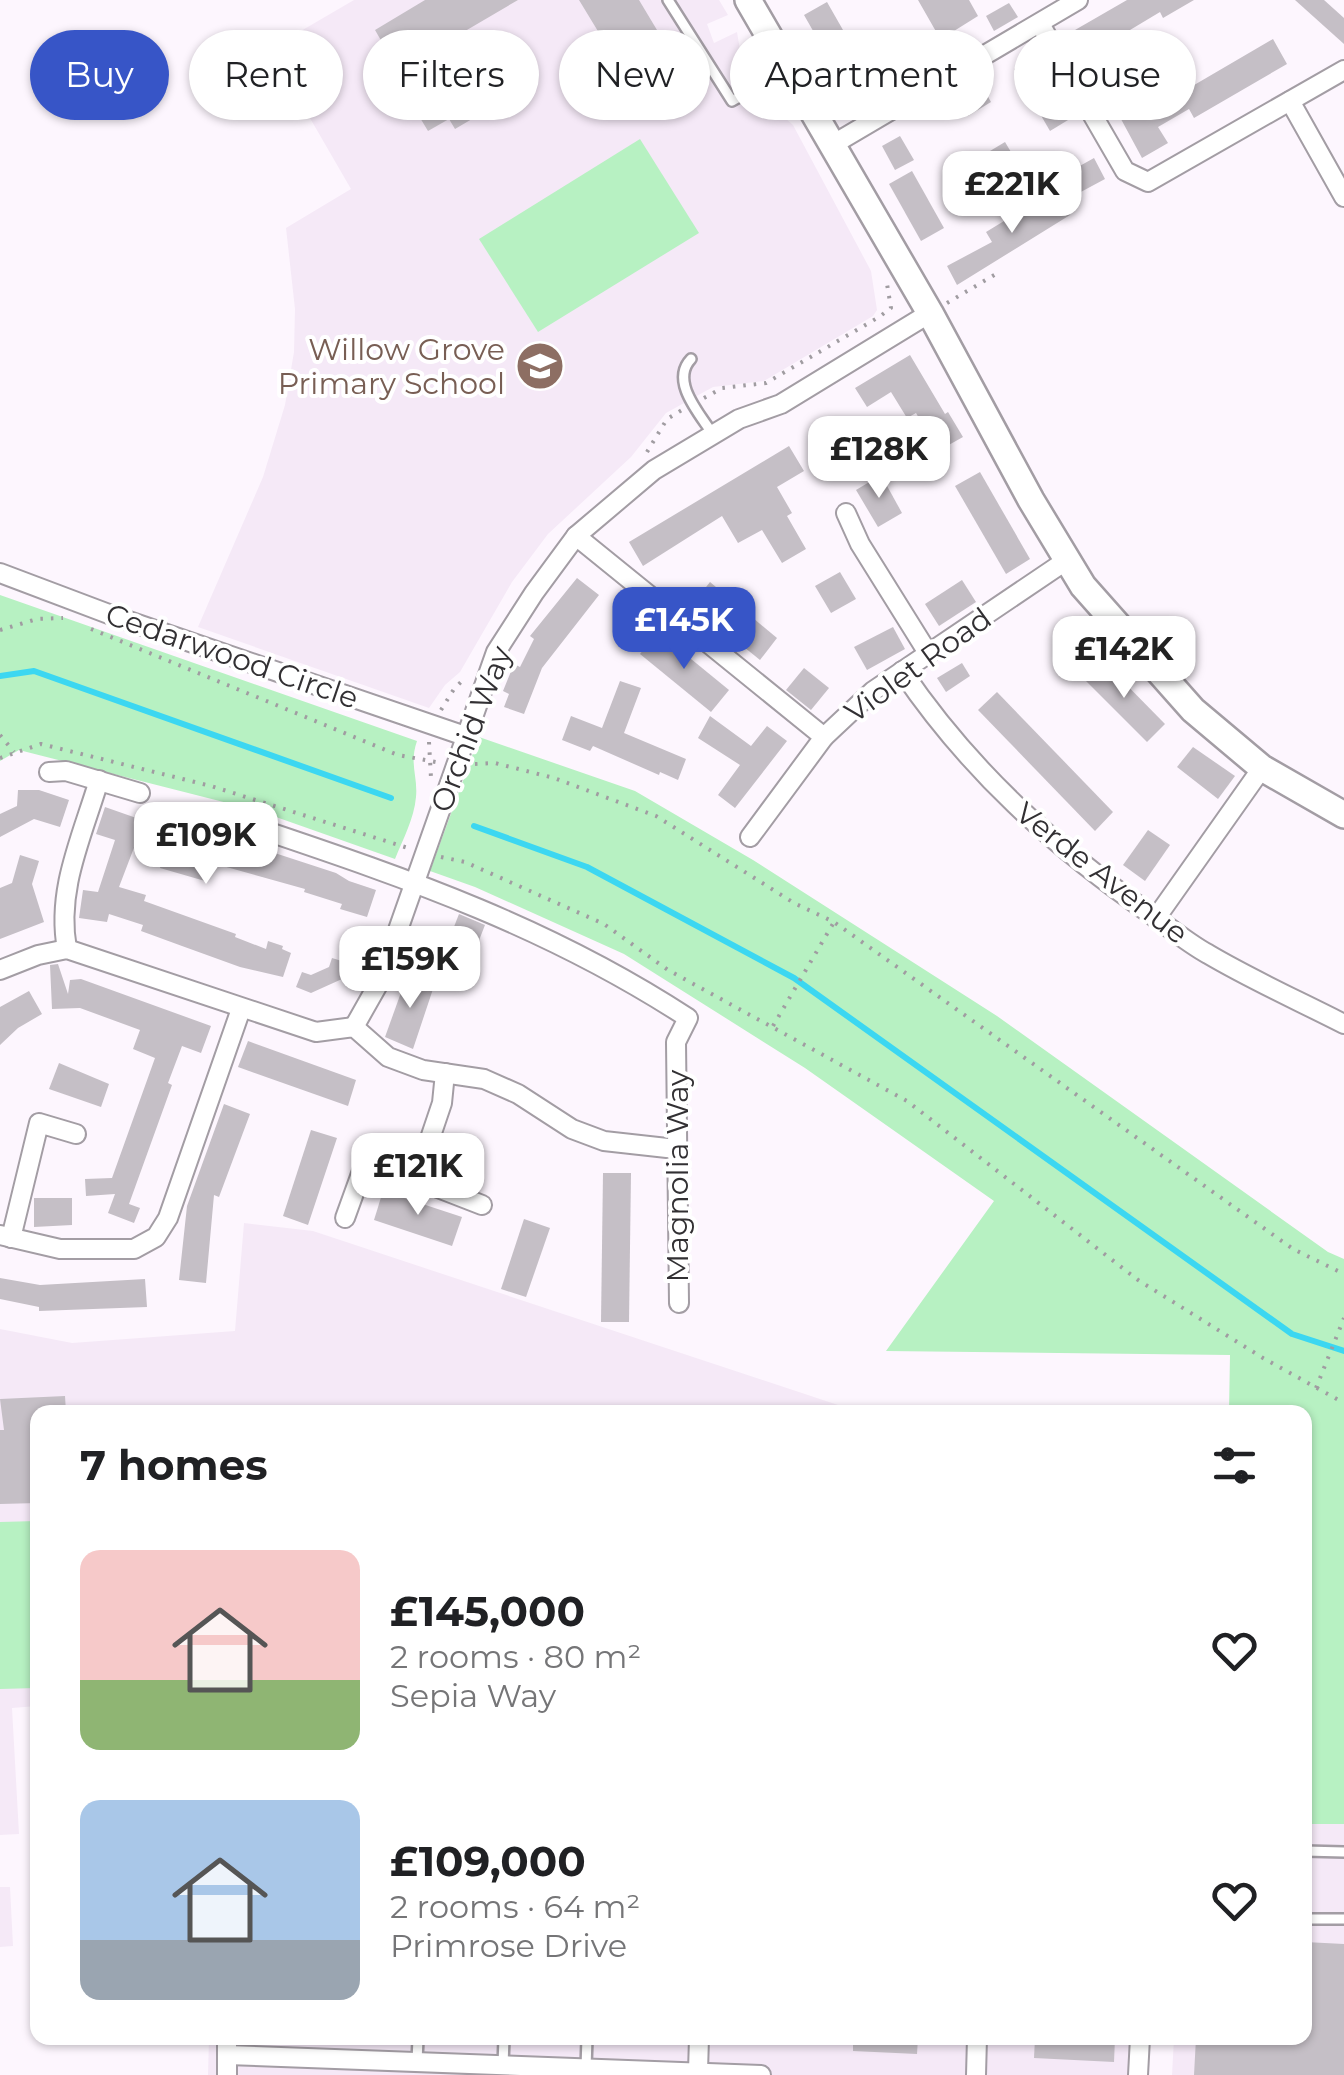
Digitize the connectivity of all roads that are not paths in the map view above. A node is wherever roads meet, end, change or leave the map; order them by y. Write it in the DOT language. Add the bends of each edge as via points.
graph roads {
  1 [pos="668,0"];
  2 [pos="748,0"];
  3 [pos="1078,0"];
  4 [pos="1042,22"];
  5 [pos="766,30"];
  6 [pos="1344,70"];
  7 [pos="730,98"];
  8 [pos="1290,101"];
  9 [pos="818,120"];
  10 [pos="832,146"];
  11 [pos="1344,197"];
  12 [pos="930,313"];
  13 [pos="691,359"];
  14 [pos="712,434"];
  15 [pos="846,513"];
  16 [pos="576,536"];
  17 [pos="1067,560"];
  18 [pos="0,572"];
  19 [pos="928,654"];
  20 [pos="902,671"];
  21 [pos="466,736"];
  22 [pos="824,737"];
  23 [pos="1262,768"];
  24 [pos="49,772"];
  25 [pos="99,780"];
  26 [pos="140,793"];
  27 [pos="1344,815"];
  28 [pos="256,828"];
  29 [pos="750,837"];
  30 [pos="414,880"];
  31 [pos="1156,918"];
  32 [pos="67,950"];
  33 [pos="0,970"];
  34 [pos="242,1009"];
  35 [pos="1344,1024"];
  36 [pos="354,1027"];
  37 [pos="445,1072"];
  38 [pos="76,1134"];
  39 [pos="676,1149"];
  40 [pos="416,1180"];
  41 [pos="482,1205"];
  42 [pos="345,1218"];
  43 [pos="6,1236"];
  44 [pos="678,1303"];
  45 [pos="1312,1850"];
  46 [pos="1344,1852"];
  47 [pos="1344,1918"];
  48 [pos="1312,1919"];
  49 [pos="504,2045"];
  50 [pos="586,2045"];
  51 [pos="699,2045"];
  52 [pos="977,2045"];
  53 [pos="1140,2045"];
  54 [pos="227,2046"];
  55 [pos="503,2065"];
  56 [pos="407,2066"];
  57 [pos="586,2068"];
  58 [pos="550,2071"];
  59 [pos="698,2072"];
  60 [pos="226,2075"];
  61 [pos="761,2075"];
  62 [pos="976,2075"];
  63 [pos="1138,2075"];
  1 -- 7 [label="lane"];
  2 -- 5 [label="street"];
  3 -- 4 [label="street"];
  4 -- 8 [label="street" via="1125,171 1148,182"];
  4 -- 10 [label="street"];
  6 -- 8 [label="street"];
  8 -- 11 [label="street"];
  9 -- 10 [label="street"];
  10 -- 12 [label="street"];
  12 -- 14 [label="street, Orchid Way" via="781,404"];
  12 -- 17 [label="street"];
  13 -- 14 [label="lane" via="683,382"];
  14 -- 16 [label="street, Orchid Way" via="626,490"];
  15 -- 19 [label="street"];
  16 -- 21 [label="street, Orchid Way" via="496,652"];
  16 -- 22 [label="street"];
  17 -- 19 [label="street, Violet Road"];
  17 -- 23 [label="street" via="1082,586 1193,710"];
  18 -- 21 [label="street, Cedarwood Circle"];
  19 -- 20 [label="street, Violet Road"];
  20 -- 22 [label="street, Violet Road"];
  20 -- 31 [label="street, Verde Avenue" via="981,774 1066,851"];
  21 -- 30 [label="street, Orchid Way"];
  22 -- 29 [label="street, Violet Road"];
  23 -- 27 [label="street"];
  23 -- 31 [label="street"];
  24 -- 25 [label="street"];
  25 -- 26 [label="street"];
  25 -- 32 [label="street" via="66,884"];
  28 -- 30 [label="street"];
  30 -- 36 [label="street, Orchid Way" via="380,981"];
  30 -- 39 [label="street, Magnolia Way" via="562,945 688,1018 676,1042"];
  31 -- 35 [label="street, Verde Avenue" via="1208,955"];
  32 -- 33 [label="street"];
  32 -- 34 [label="street"];
  34 -- 36 [label="street" via="316,1032"];
  34 -- 43 [label="street" via="156,1236 115,1249 60,1249"];
  36 -- 37 [label="street" via="388,1057"];
  37 -- 39 [label="street" via="484,1079 604,1141"];
  37 -- 40 [label="street" via="442,1103"];
  38 -- 43 [label="street" via="39,1123"];
  39 -- 44 [label="street, Magnolia Way"];
  40 -- 41 [label="street"];
  40 -- 42 [label="street" via="366,1160"];
  45 -- 46 [label="lane"];
  47 -- 48 [label="lane"];
  49 -- 55 [label="lane"];
  50 -- 57 [label="lane"];
  51 -- 59 [label="street"];
  52 -- 62 [label="street"];
  53 -- 63 [label="street"];
  54 -- 56 [label="street"];
  54 -- 60 [label="street"];
  55 -- 56 [label="street"];
  55 -- 58 [label="street"];
  57 -- 58 [label="street"];
  57 -- 59 [label="street"];
  59 -- 61 [label="street"];
}
